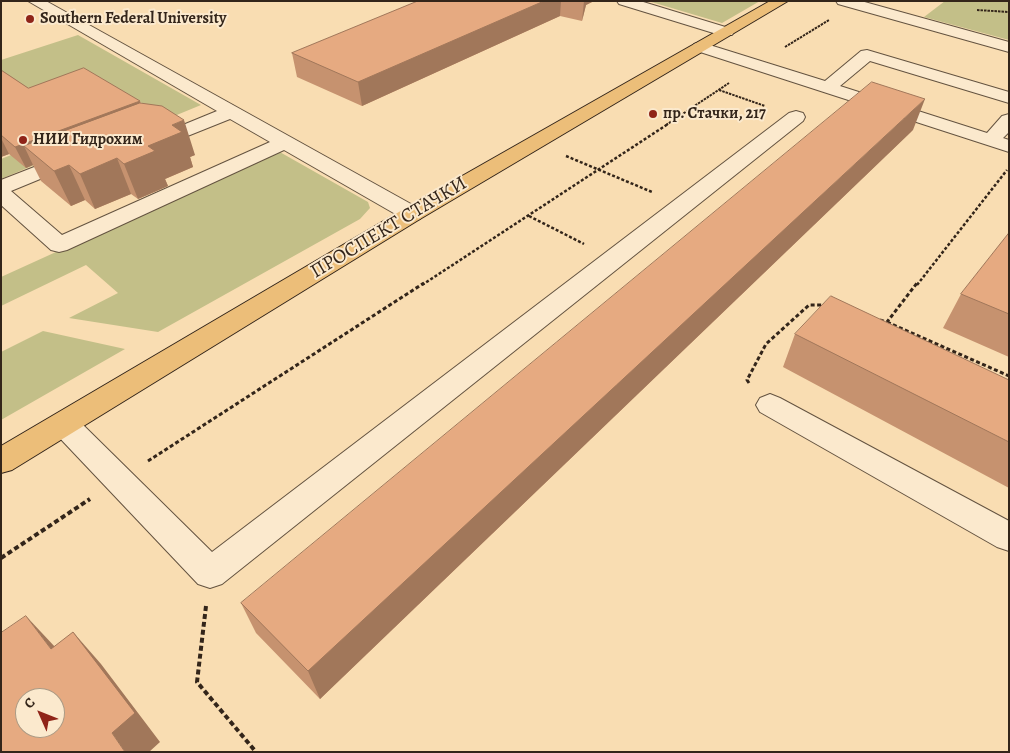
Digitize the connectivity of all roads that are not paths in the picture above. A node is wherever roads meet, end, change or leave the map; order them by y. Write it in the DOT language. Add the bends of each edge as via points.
graph roads {
  1 [pos="35,1"];
  2 [pos="624,1"];
  3 [pos="781,1"];
  4 [pos="849,3"];
  5 [pos="726,32"];
  6 [pos="700,47"];
  7 [pos="1009,47"];
  8 [pos="828,88"];
  9 [pos="1009,98"];
  10 [pos="231,112"];
  11 [pos="796,117"];
  12 [pos="1009,120"];
  13 [pos="131,136"];
  14 [pos="285,142"];
  15 [pos="1000,143"];
  16 [pos="85,154"];
  17 [pos="1,187"];
  18 [pos="1,193"];
  19 [pos="412,214"];
  20 [pos="770,405"];
  21 [pos="64,424"];
  22 [pos="1,461"];
  23 [pos="1009,537"];
  1 -- 10 [label="lane"];
  2 -- 5 [label="lane"];
  3 -- 5 [label="main road, ПРОСПЕКТ СТАЧКИ"];
  4 -- 7 [label="lane"];
  5 -- 6 [label="main road, ПРОСПЕКТ СТАЧКИ"];
  6 -- 8 [label="lane"];
  6 -- 19 [label="main road, ПРОСПЕКТ СТАЧКИ"];
  8 -- 9 [label="lane" via="867,55"];
  8 -- 15 [label="lane"];
  10 -- 13 [label="lane" via="180,133 150,129"];
  10 -- 14 [label="lane"];
  11 -- 21 [label="lane" via="210,573"];
  12 -- 15 [label="lane"];
  14 -- 18 [label="lane" via="59,245"];
  14 -- 19 [label="lane"];
  16 -- 17 [label="lane"];
  19 -- 21 [label="main road, ПРОСПЕКТ СТАЧКИ"];
  20 -- 23 [label="lane"];
  21 -- 22 [label="main road, ПРОСПЕКТ СТАЧКИ"];
}
